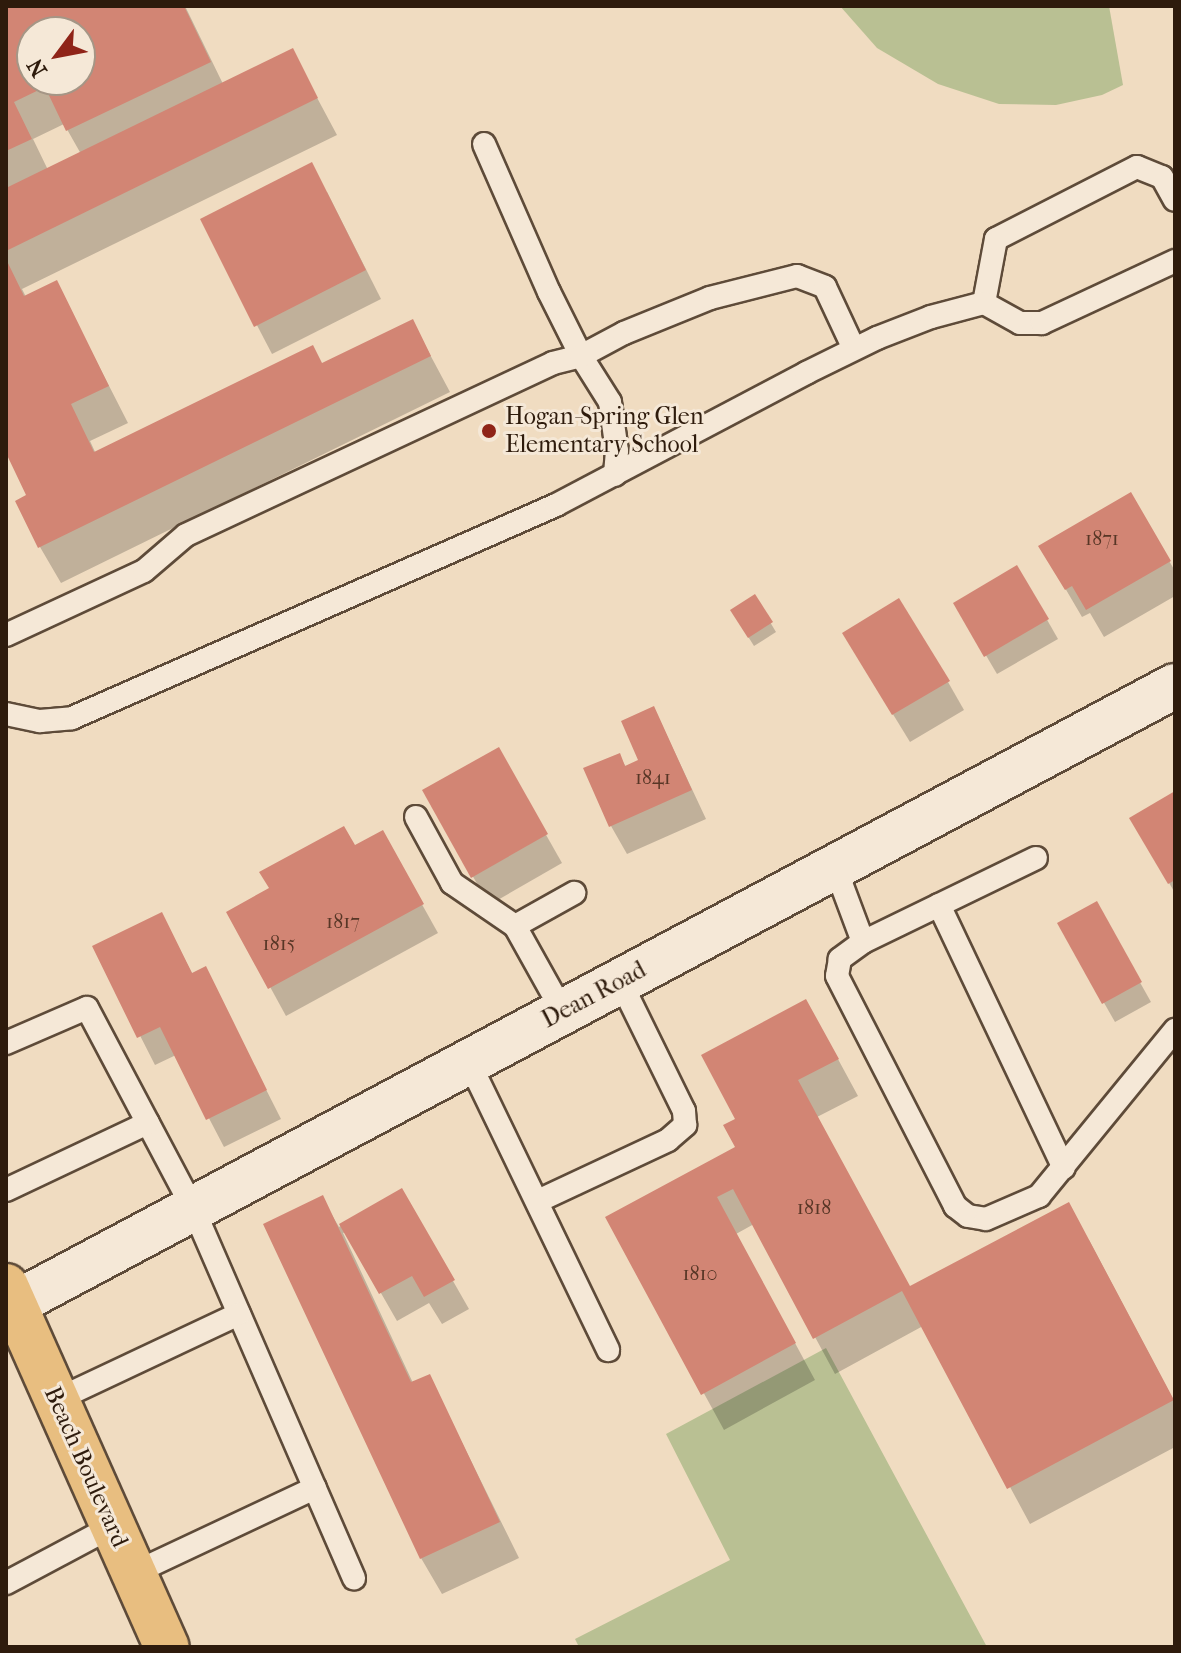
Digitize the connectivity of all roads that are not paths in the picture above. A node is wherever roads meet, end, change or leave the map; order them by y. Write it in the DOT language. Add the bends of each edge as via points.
graph roads {
  1 [pos="484,144"];
  2 [pos="1175,200"];
  3 [pos="1175,261"];
  4 [pos="984,303"];
  5 [pos="854,349"];
  6 [pos="581,356"];
  7 [pos="615,475"];
  8 [pos="6,635"];
  9 [pos="1175,686"];
  10 [pos="6,714"];
  11 [pos="416,817"];
  12 [pos="1036,858"];
  13 [pos="835,867"];
  14 [pos="574,893"];
  15 [pos="939,905"];
  16 [pos="515,926"];
  17 [pos="863,942"];
  18 [pos="620,981"];
  19 [pos="563,1012"];
  20 [pos="1175,1030"];
  21 [pos="6,1043"];
  22 [pos="469,1062"];
  23 [pos="148,1123"];
  24 [pos="1064,1168"];
  25 [pos="6,1190"];
  26 [pos="538,1201"];
  27 [pos="193,1208"];
  28 [pos="9,1299"];
  29 [pos="239,1314"];
  30 [pos="608,1350"];
  31 [pos="56,1400"];
  32 [pos="315,1488"];
  33 [pos="113,1526"];
  34 [pos="134,1573"];
  35 [pos="354,1578"];
  36 [pos="6,1583"];
  37 [pos="167,1647"];
  1 -- 6 [label="lane"];
  2 -- 4 [label="lane" via="1162,177 1137,167 996,239"];
  3 -- 4 [label="lane" via="1042,323 1020,323"];
  4 -- 5 [label="lane" via="931,317"];
  5 -- 6 [label="lane" via="825,287 797,276 710,298"];
  5 -- 7 [label="lane"];
  6 -- 7 [label="lane" via="610,402"];
  6 -- 8 [label="lane" via="553,363 186,535 144,571"];
  7 -- 10 [label="lane" via="72,718 40,721"];
  9 -- 13 [label="main road, Dean Road"];
  11 -- 16 [label="lane" via="452,883"];
  12 -- 15 [label="lane"];
  13 -- 17 [label="lane"];
  13 -- 18 [label="main road, Dean Road"];
  14 -- 16 [label="lane"];
  15 -- 17 [label="lane"];
  15 -- 24 [label="lane"];
  16 -- 19 [label="lane"];
  17 -- 24 [label="lane" via="840,959 837,976 955,1206 968,1216 986,1219 1039,1196"];
  18 -- 19 [label="main road, Dean Road"];
  18 -- 26 [label="lane" via="684,1111 685,1125 668,1140"];
  19 -- 22 [label="main road, Dean Road"];
  20 -- 24 [label="lane"];
  21 -- 23 [label="lane" via="87,1008"];
  22 -- 26 [label="lane"];
  22 -- 27 [label="main road, Dean Road"];
  23 -- 25 [label="lane"];
  23 -- 27 [label="lane"];
  26 -- 30 [label="lane"];
  27 -- 28 [label="main road, Dean Road"];
  27 -- 29 [label="lane"];
  28 -- 31 [label="highway, Beach Boulevard"];
  29 -- 31 [label="lane"];
  29 -- 32 [label="lane"];
  31 -- 33 [label="highway, Beach Boulevard"];
  32 -- 34 [label="lane"];
  32 -- 35 [label="lane"];
  33 -- 34 [label="highway, Beach Boulevard"];
  33 -- 36 [label="lane"];
  34 -- 37 [label="highway, Beach Boulevard"];
}
